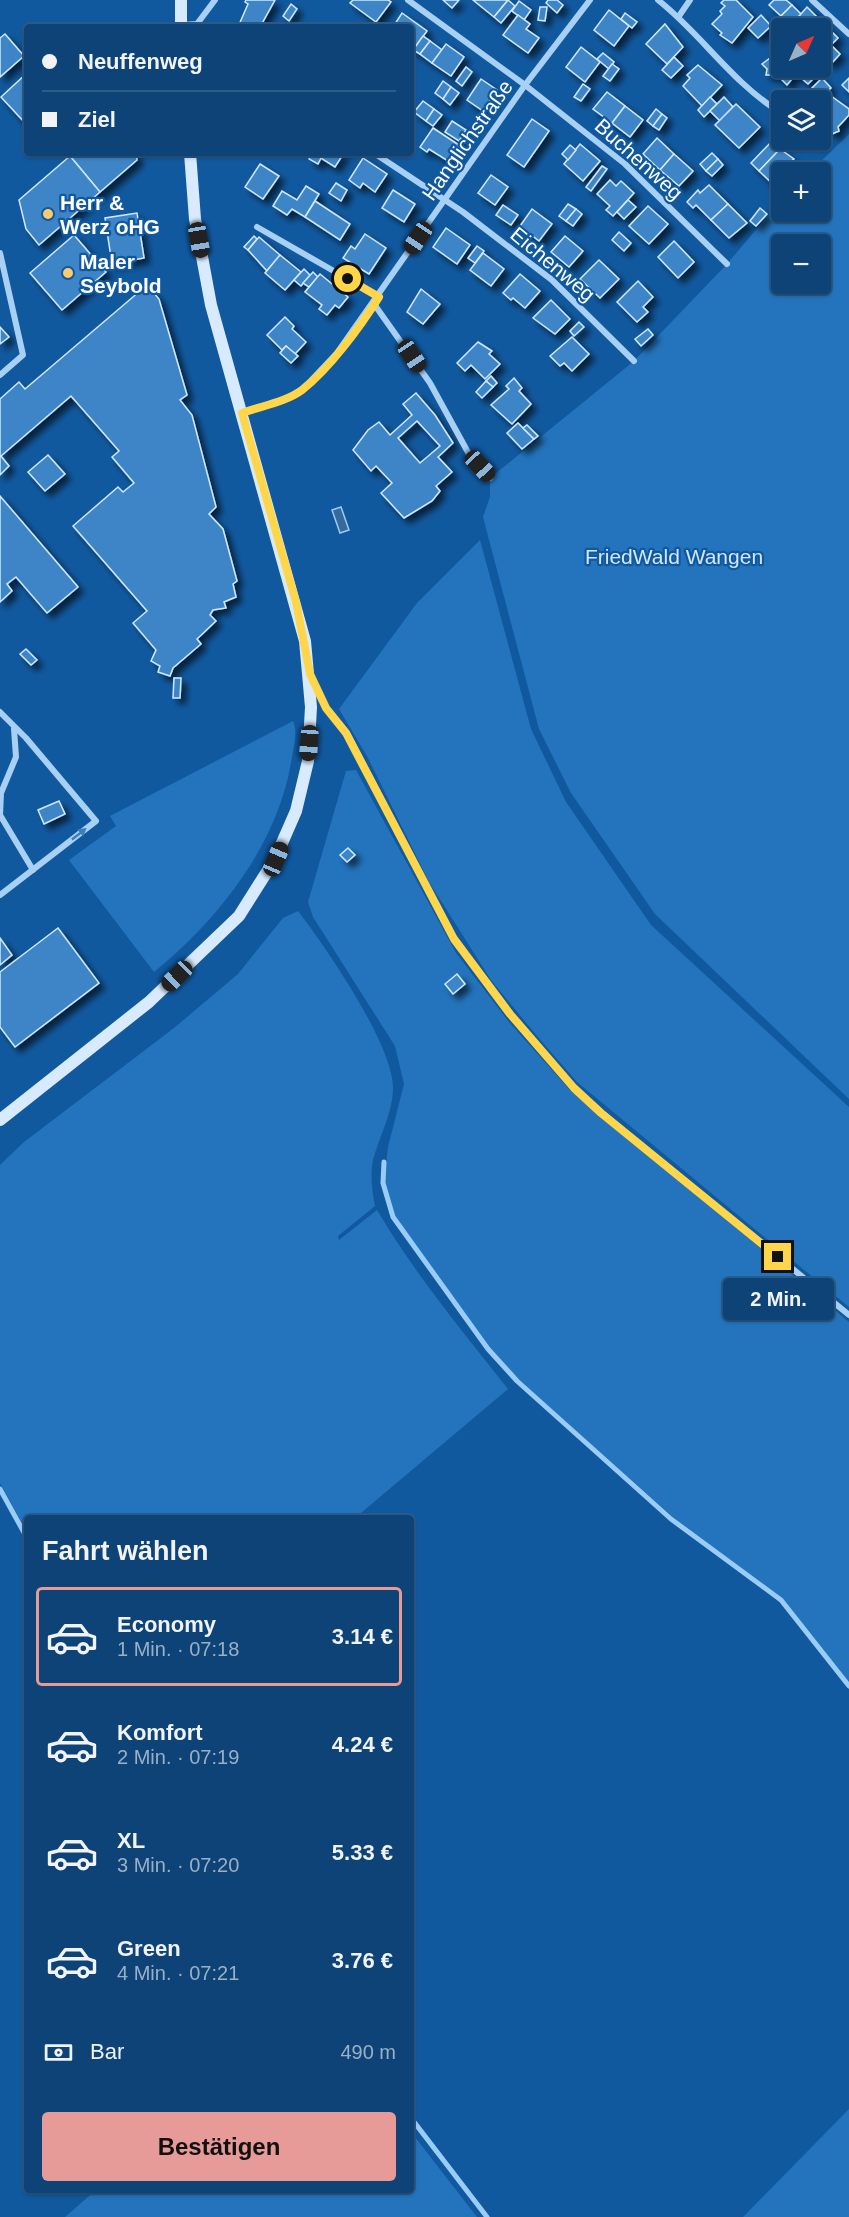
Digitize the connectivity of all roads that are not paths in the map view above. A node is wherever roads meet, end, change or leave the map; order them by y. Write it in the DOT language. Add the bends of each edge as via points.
graph roads {
  1 [pos="181,0"];
  2 [pos="214,0"];
  3 [pos="408,0"];
  4 [pos="590,0"];
  5 [pos="658,0"];
  6 [pos="690,0"];
  7 [pos="812,0"];
  8 [pos="679,16"];
  9 [pos="182,24"];
  10 [pos="197,24"];
  11 [pos="849,34"];
  12 [pos="525,85"];
  13 [pos="771,105"];
  14 [pos="190,156"];
  15 [pos="378,156"];
  16 [pos="444,200"];
  17 [pos="257,227"];
  18 [pos="0,253"];
  19 [pos="727,264"];
  20 [pos="379,297"];
  21 [pos="374,304"];
  22 [pos="634,361"];
  23 [pos="0,375"];
  24 [pos="242,413"];
  25 [pos="490,478"];
  26 [pos="310,674"];
  27 [pos="0,712"];
  28 [pos="14,729"];
  29 [pos="33,870"];
  30 [pos="0,896"];
  31 [pos="0,1120"];
  32 [pos="849,1315"];
  1 -- 9 [label="street"];
  2 -- 10 [label="street"];
  3 -- 12 [label="street, Buchenweg"];
  4 -- 12 [label="street, Hanglichstraße"];
  5 -- 8 [label="street"];
  6 -- 8 [label="street"];
  7 -- 11 [label="street"];
  8 -- 13 [label="street" via="724,66"];
  12 -- 16 [label="street, Hanglichstraße"];
  12 -- 19 [label="street, Buchenweg" via="625,164"];
  14 -- 24 [label="street" via="195,219 211,305"];
  15 -- 16 [label="street, Eichenweg"];
  16 -- 20 [label="street, Hanglichstraße"];
  16 -- 22 [label="street, Eichenweg" via="552,280"];
  17 -- 20 [label="street"];
  18 -- 23 [label="street" via="23,355"];
  20 -- 21 [label="street, Hanglichstraße"];
  21 -- 24 [label="street, Hanglichstraße" via="337,353 302,390"];
  21 -- 25 [label="street" via="430,383 470,456"];
  24 -- 26 [label="street" via="296,602"];
  26 -- 31 [label="street" via="308,761 296,811 276,859 239,916 149,1002"];
  26 -- 32 [label="street" via="326,708 346,733 454,939 510,1014 601,1113"];
  27 -- 28 [label="street"];
  28 -- 29 [label="street" via="16,757 1,793 0,815"];
  29 -- 28 [label="street, one-way" via="96,821"];
  29 -- 30 [label="street"];
}
